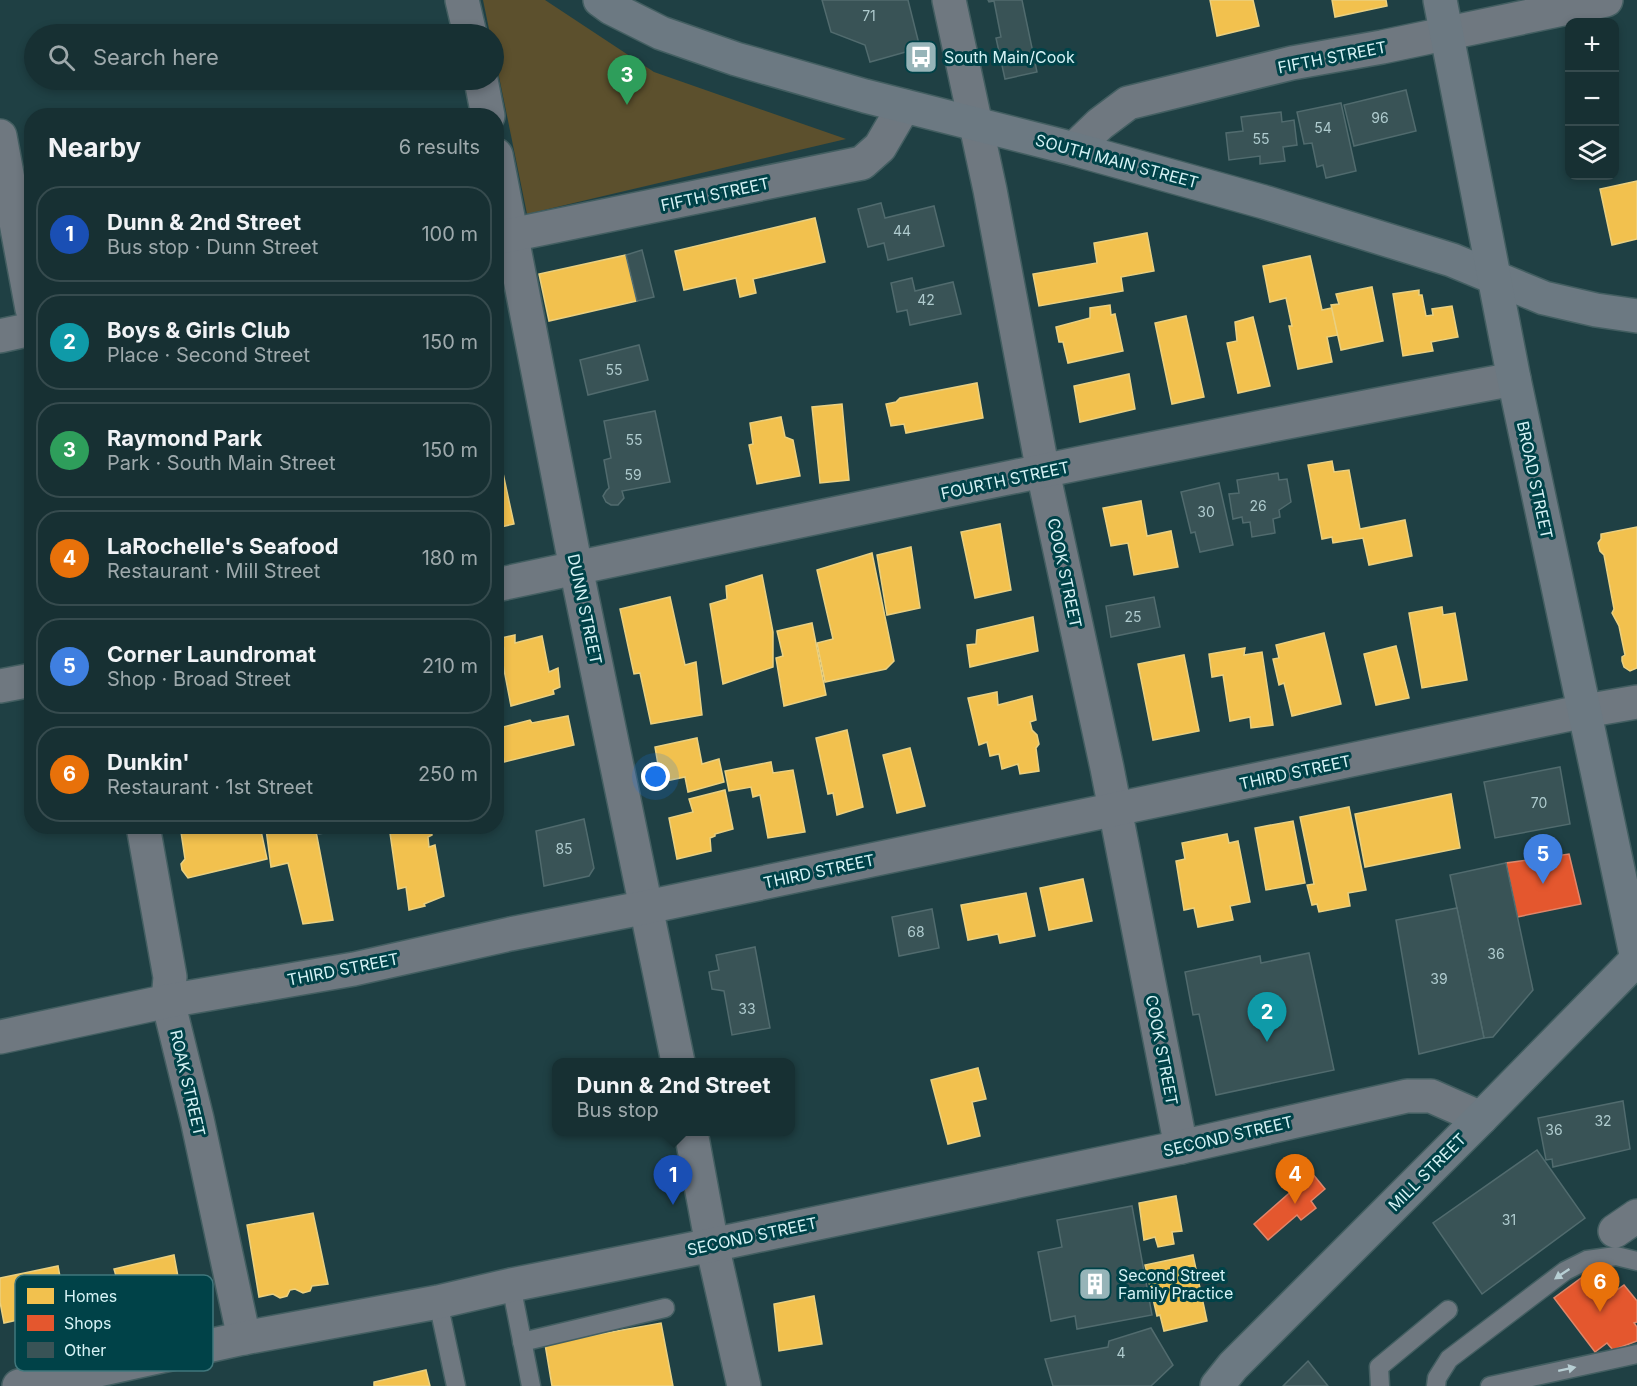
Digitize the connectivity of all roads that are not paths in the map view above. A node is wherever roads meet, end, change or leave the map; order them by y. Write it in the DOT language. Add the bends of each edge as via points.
graph roads {
  1 [pos="462,0"];
  2 [pos="600,0"];
  3 [pos="949,0"];
  4 [pos="1440,0"];
  5 [pos="1606,0"];
  6 [pos="468,24"];
  7 [pos="1446,34"];
  8 [pos="483,90"];
  9 [pos="904,106"];
  10 [pos="486,108"];
  11 [pos="976,124"];
  12 [pos="0,136"];
  13 [pos="1074,149"];
  14 [pos="505,237"];
  15 [pos="24,266"];
  16 [pos="1494,277"];
  17 [pos="1637,316"];
  18 [pos="24,331"];
  19 [pos="0,336"];
  20 [pos="1514,379"];
  21 [pos="1043,472"];
  22 [pos="576,568"];
  23 [pos="504,583"];
  24 [pos="24,682"];
  25 [pos="0,686"];
  26 [pos="1637,702"];
  27 [pos="1585,711"];
  28 [pos="1114,809"];
  29 [pos="144,834"];
  30 [pos="647,907"];
  31 [pos="1637,959"];
  32 [pos="168,1001"];
  33 [pos="0,1037"];
  34 [pos="677,1058"];
  35 [pos="1481,1118"];
  36 [pos="692,1136"];
  37 [pos="1181,1147"];
  38 [pos="712,1245"];
  39 [pos="1637,1261"];
  40 [pos="511,1285"];
  41 [pos="438,1302"];
  42 [pos="665,1308"];
  43 [pos="1448,1310"];
  44 [pos="244,1338"];
  45 [pos="522,1342"];
  46 [pos="213,1345"];
  47 [pos="1637,1354"];
  48 [pos="94,1371"];
  49 [pos="19,1386"];
  50 [pos="456,1386"];
  51 [pos="531,1386"];
  52 [pos="744,1386"];
  53 [pos="1217,1386"];
  54 [pos="1380,1386"];
  55 [pos="1436,1386"];
  56 [pos="1490,1386"];
  1 -- 6 [label="street"];
  2 -- 9 [label="street, SOUTH MAIN STREET" via="661,33 736,59"];
  3 -- 11 [label="street, COOK STREET"];
  4 -- 7 [label="street, BROAD STREET"];
  5 -- 7 [label="street, FIFTH STREET"];
  7 -- 13 [label="street, FIFTH STREET" via="1292,63 1128,103"];
  7 -- 16 [label="street, BROAD STREET"];
  8 -- 10 [label="street"];
  9 -- 11 [label="street, SOUTH MAIN STREET"];
  9 -- 14 [label="street, FIFTH STREET" via="880,147 862,163"];
  11 -- 13 [label="street, SOUTH MAIN STREET"];
  11 -- 21 [label="street, COOK STREET"];
  12 -- 15 [label="street"];
  13 -- 16 [label="street, SOUTH MAIN STREET" via="1264,202 1452,260"];
  14 -- 22 [label="street, DUNN STREET"];
  16 -- 17 [label="street, SOUTH MAIN STREET" via="1544,298"];
  16 -- 20 [label="street, BROAD STREET"];
  18 -- 19 [label="street"];
  20 -- 21 [label="street, FOURTH STREET"];
  20 -- 27 [label="street, BROAD STREET"];
  21 -- 22 [label="street, FOURTH STREET"];
  21 -- 28 [label="street, COOK STREET"];
  22 -- 23 [label="street, FOURTH STREET"];
  22 -- 30 [label="street, DUNN STREET"];
  24 -- 25 [label="street"];
  26 -- 27 [label="street, THIRD STREET"];
  27 -- 28 [label="street, THIRD STREET"];
  27 -- 31 [label="street, BROAD STREET"];
  28 -- 30 [label="street, THIRD STREET"];
  28 -- 37 [label="street, COOK STREET"];
  29 -- 32 [label="street, ROAK STREET" via="170,977"];
  30 -- 32 [label="street, THIRD STREET" via="354,969"];
  30 -- 34 [label="street, DUNN STREET"];
  31 -- 35 [label="street, MILL STREET"];
  32 -- 33 [label="street, THIRD STREET"];
  32 -- 44 [label="street, ROAK STREET"];
  35 -- 37 [label="street, SECOND STREET" via="1431,1096 1407,1096"];
  35 -- 53 [label="street, MILL STREET"];
  36 -- 38 [label="street"];
  37 -- 38 [label="street, SECOND STREET"];
  38 -- 40 [label="street, SECOND STREET"];
  38 -- 52 [label="street"];
  39 -- 55 [label="lane, one-way" via="1606,1257 1587,1260 1565,1271 1449,1359"];
  40 -- 41 [label="street, SECOND STREET"];
  40 -- 45 [label="lane"];
  41 -- 44 [label="street, SECOND STREET"];
  41 -- 50 [label="lane"];
  42 -- 45 [label="lane"];
  43 -- 54 [label="lane" via="1379,1367"];
  44 -- 46 [label="street, SECOND STREET"];
  45 -- 51 [label="lane"];
  56 -- 47 [label="lane, one-way"];
  48 -- 49 [label="street, SECOND STREET"];
}
